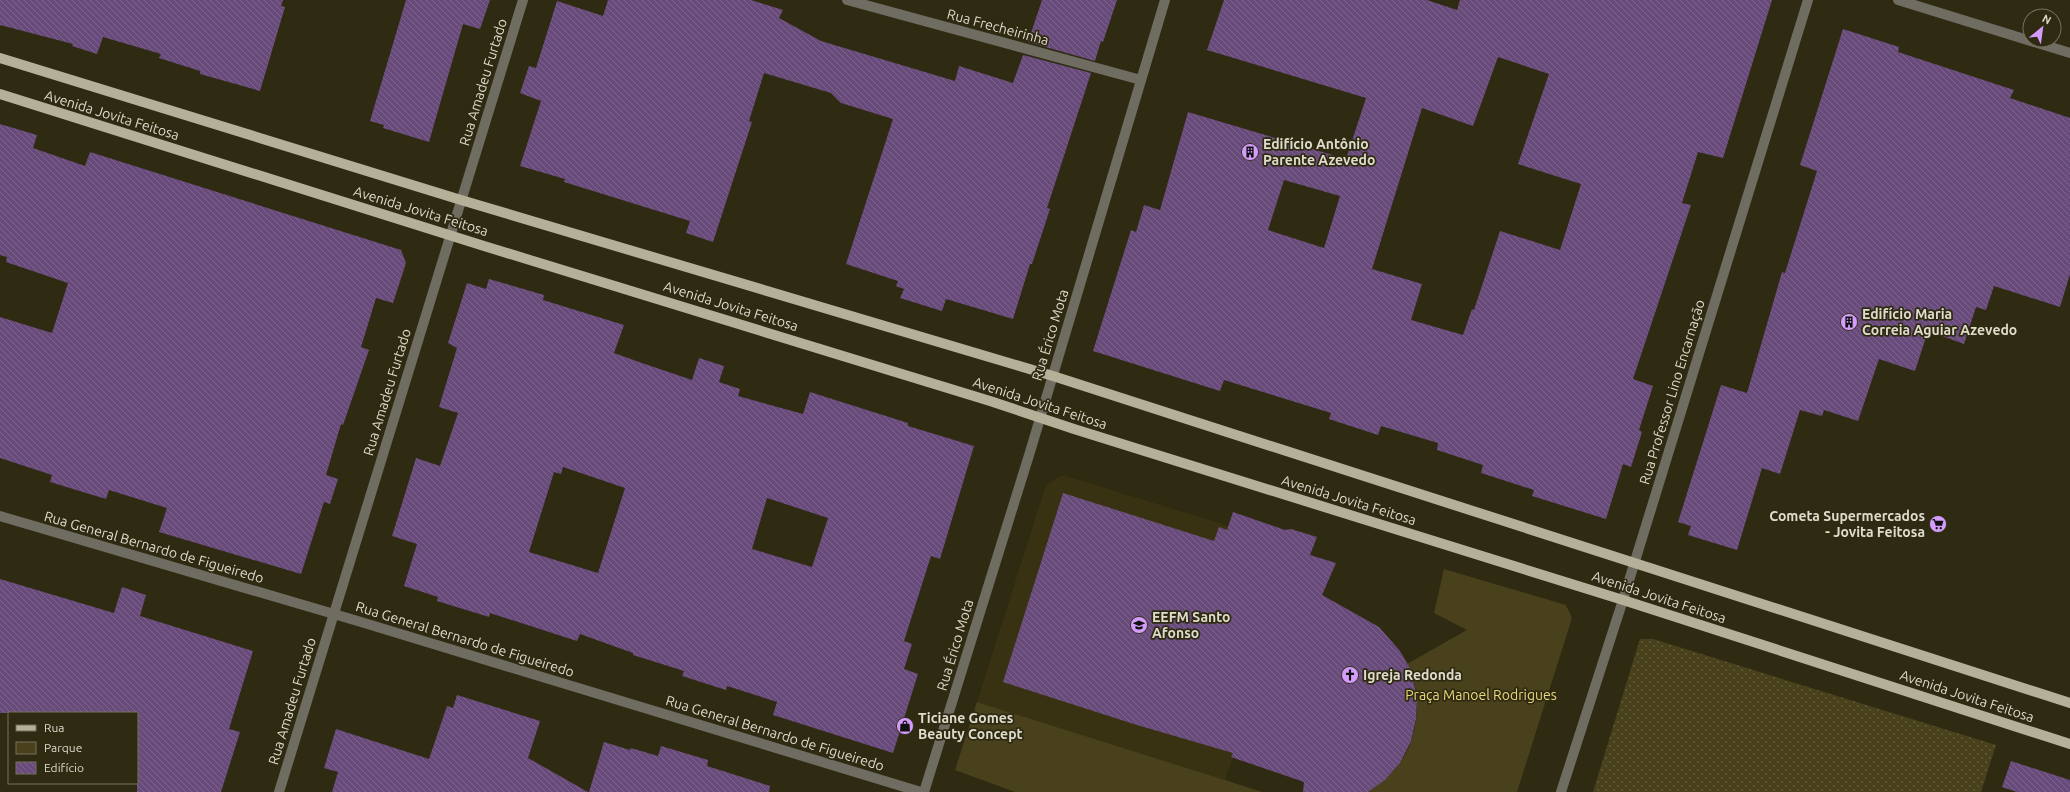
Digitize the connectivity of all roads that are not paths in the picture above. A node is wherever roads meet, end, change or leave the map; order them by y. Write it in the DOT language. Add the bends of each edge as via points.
graph roads {
  1 [pos="523,0"];
  2 [pos="847,0"];
  3 [pos="1165,0"];
  4 [pos="1808,0"];
  5 [pos="1898,0"];
  6 [pos="2070,53"];
  7 [pos="0,58"];
  8 [pos="1142,80"];
  9 [pos="0,94"];
  10 [pos="461,200"];
  11 [pos="450,234"];
  12 [pos="1053,376"];
  13 [pos="1039,418"];
  14 [pos="0,516"];
  15 [pos="1634,563"];
  16 [pos="1623,600"];
  17 [pos="334,614"];
  18 [pos="2070,703"];
  19 [pos="2070,744"];
  20 [pos="279,792"];
  21 [pos="922,792"];
  22 [pos="1560,792"];
  1 -- 10 [label="street, Rua Amadeu Furtado"];
  2 -- 8 [label="street, Rua Frecheirinha"];
  3 -- 8 [label="street, Rua Érico Mota"];
  4 -- 15 [label="street, Rua Professor Lino Encarnação"];
  5 -- 6 [label="street"];
  7 -- 10 [label="main road, Avenida Jovita Feitosa"];
  8 -- 12 [label="street, Rua Érico Mota"];
  9 -- 11 [label="main road, Avenida Jovita Feitosa"];
  10 -- 11 [label="street, Rua Amadeu Furtado"];
  10 -- 12 [label="main road, Avenida Jovita Feitosa"];
  11 -- 13 [label="main road, Avenida Jovita Feitosa" via="990,400"];
  11 -- 17 [label="street, Rua Amadeu Furtado"];
  12 -- 13 [label="street, Rua Érico Mota"];
  12 -- 15 [label="main road, Avenida Jovita Feitosa"];
  13 -- 16 [label="main road, Avenida Jovita Feitosa"];
  13 -- 21 [label="street, Rua Érico Mota"];
  14 -- 17 [label="street, Rua General Bernardo de Figueiredo"];
  15 -- 16 [label="street, Rua Professor Lino Encarnação"];
  15 -- 18 [label="main road, Avenida Jovita Feitosa"];
  16 -- 19 [label="main road, Avenida Jovita Feitosa"];
  16 -- 22 [label="street, Rua Professor Lino Encarnação"];
  17 -- 20 [label="street, Rua Amadeu Furtado"];
  17 -- 21 [label="street, Rua General Bernardo de Figueiredo"];
}
